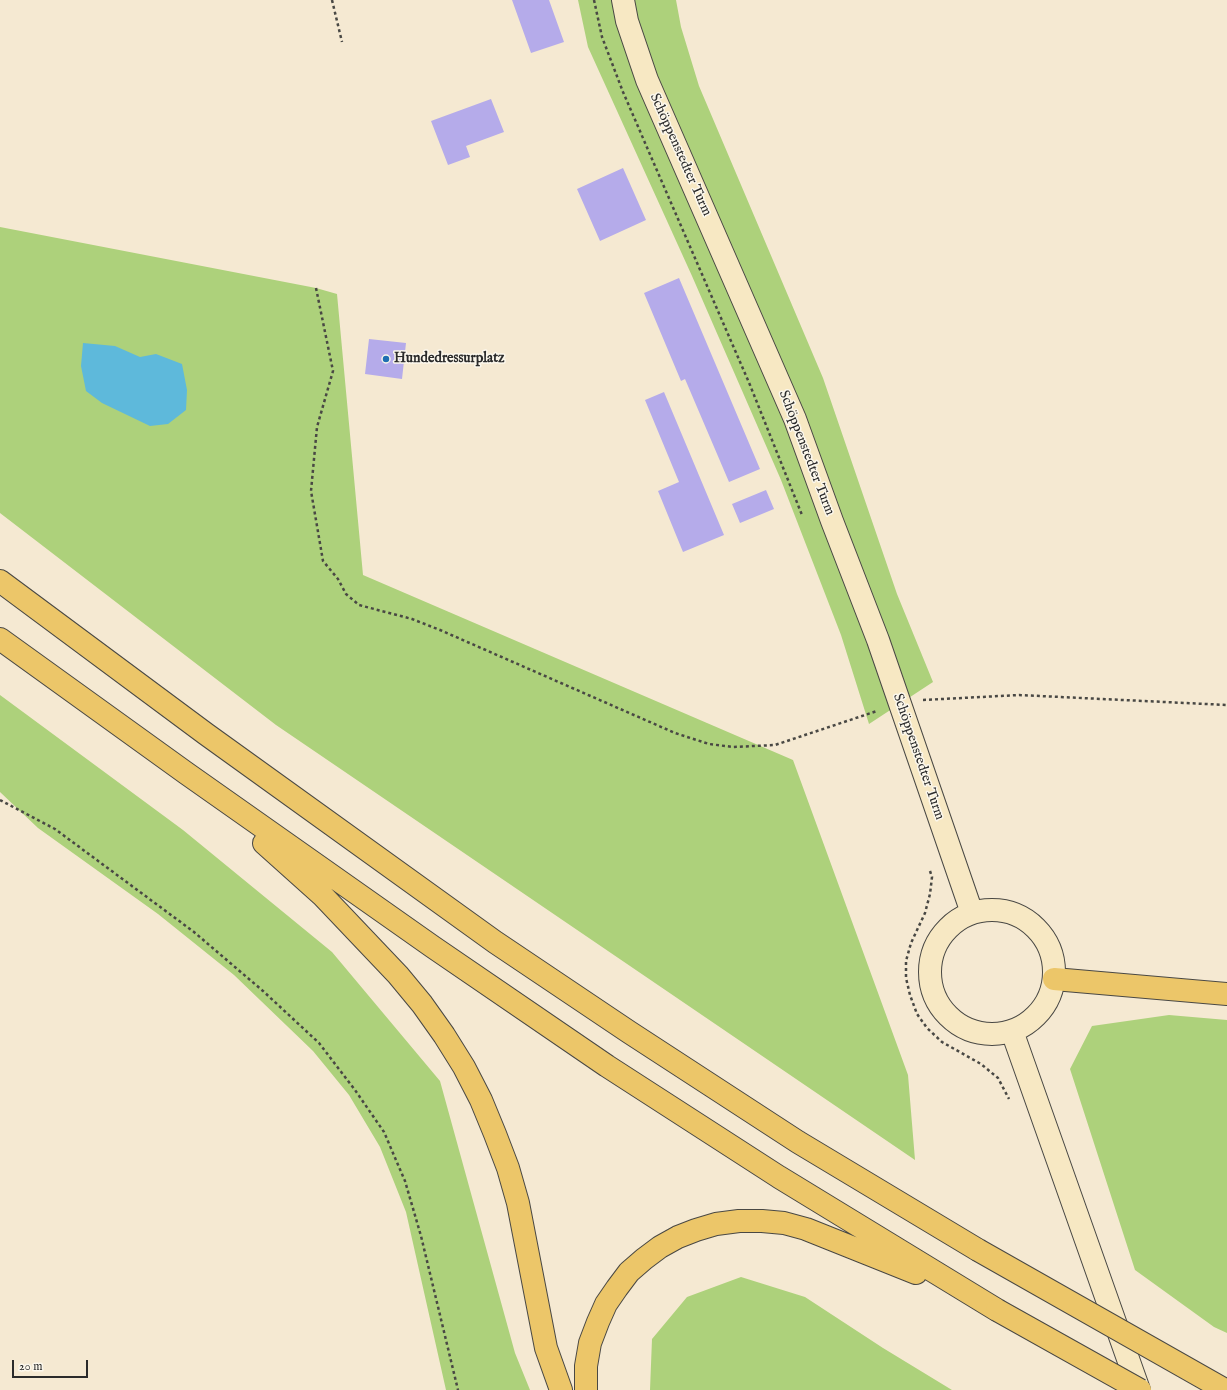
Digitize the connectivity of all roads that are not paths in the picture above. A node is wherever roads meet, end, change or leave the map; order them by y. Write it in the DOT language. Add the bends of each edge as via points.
graph roads {
  1 [pos="623,0"];
  2 [pos="0,581"];
  3 [pos="0,639"];
  4 [pos="186,773"];
  5 [pos="972,913"];
  6 [pos="1054,979"];
  7 [pos="1227,994"];
  8 [pos="1012,1031"];
  9 [pos="971,1295"];
  10 [pos="561,1390"];
  11 [pos="586,1390"];
  12 [pos="1140,1390"];
  13 [pos="1226,1390"];
  1 -- 5 [label="main road, Schöppenstedter Turm" via="627,22 647,80 795,419 878,640"];
  2 -- 13 [label="highway, bridge" via="206,734 495,942 629,1032 798,1142 978,1250"];
  3 -- 4 [label="highway"];
  4 -- 9 [label="highway" via="607,1066"];
  4 -- 10 [label="highway" via="322,895 372,947 422,1004 460,1061 481,1100 508,1168 518,1203 546,1348"];
  5 -- 6 [label="main road" via="999,910 1013,914 1036,928 1048,946"];
  5 -- 8 [label="main road" via="958,919 937,941 929,970 935,999 943,1012 954,1022 968,1029 982,1034"];
  6 -- 7 [label="highway"];
  6 -- 8 [label="main road" via="1050,993 1036,1016"];
  8 -- 12 [label="main road"];
  9 -- 11 [label="highway" via="806,1229 762,1221 716,1224 678,1237 660,1247 639,1263 617,1288 606,1304 590,1343 586,1366"];
  9 -- 12 [label="highway, bridge"];
}
